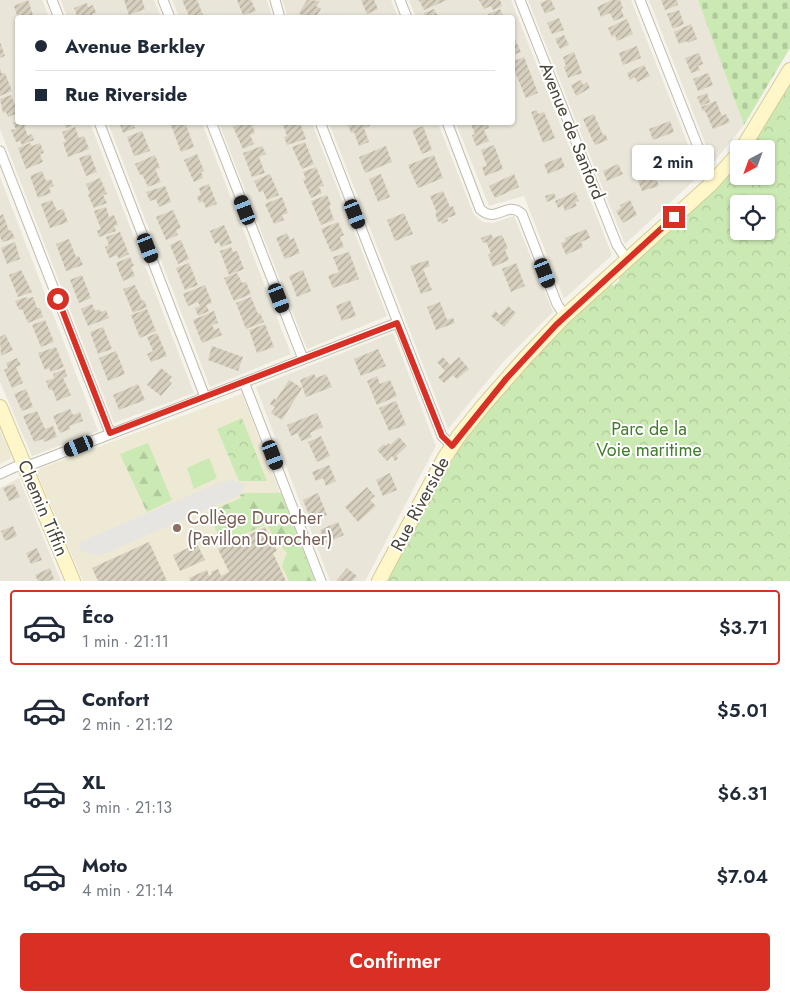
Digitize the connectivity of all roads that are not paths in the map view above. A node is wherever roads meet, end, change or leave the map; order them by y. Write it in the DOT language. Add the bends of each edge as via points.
graph roads {
  1 [pos="52,0"];
  2 [pos="163,0"];
  3 [pos="275,0"];
  4 [pos="400,0"];
  5 [pos="520,0"];
  6 [pos="640,0"];
  7 [pos="58,15"];
  8 [pos="169,15"];
  9 [pos="279,15"];
  10 [pos="406,15"];
  11 [pos="790,70"];
  12 [pos="100,125"];
  13 [pos="212,125"];
  14 [pos="321,125"];
  15 [pos="448,125"];
  16 [pos="747,140"];
  17 [pos="0,151"];
  18 [pos="730,163"];
  19 [pos="715,180"];
  20 [pos="626,260"];
  21 [pos="565,316"];
  22 [pos="397,323"];
  23 [pos="303,359"];
  24 [pos="244,382"];
  25 [pos="205,397"];
  26 [pos="0,407"];
  27 [pos="110,433"];
  28 [pos="452,446"];
  29 [pos="25,466"];
  30 [pos="0,474"];
  31 [pos="73,581"];
  32 [pos="321,581"];
  33 [pos="379,581"];
  1 -- 7 [label="street"];
  2 -- 8 [label="street"];
  3 -- 9 [label="street"];
  4 -- 10 [label="street"];
  5 -- 20 [label="street, Avenue de Sanford" via="617,245"];
  6 -- 19 [label="street" via="708,172"];
  11 -- 16 [label="street"];
  12 -- 25 [label="street"];
  13 -- 23 [label="street"];
  14 -- 22 [label="street"];
  15 -- 21 [label="street" via="480,209 491,216 512,208 522,214 557,304"];
  17 -- 27 [label="street"];
  18 -- 19 [label="street, Rue Riverside"];
  19 -- 20 [label="street, Rue Riverside"];
  20 -- 21 [label="street, Rue Riverside"];
  21 -- 28 [label="street, Rue Riverside" via="506,379"];
  22 -- 23 [label="street"];
  22 -- 28 [label="street" via="442,436"];
  23 -- 24 [label="street"];
  24 -- 25 [label="street"];
  24 -- 32 [label="street"];
  25 -- 27 [label="street"];
  26 -- 29 [label="street, Chemin Tiffin"];
  27 -- 29 [label="street"];
  28 -- 33 [label="street, Rue Riverside"];
  29 -- 30 [label="street"];
  29 -- 31 [label="street, Chemin Tiffin"];
}
